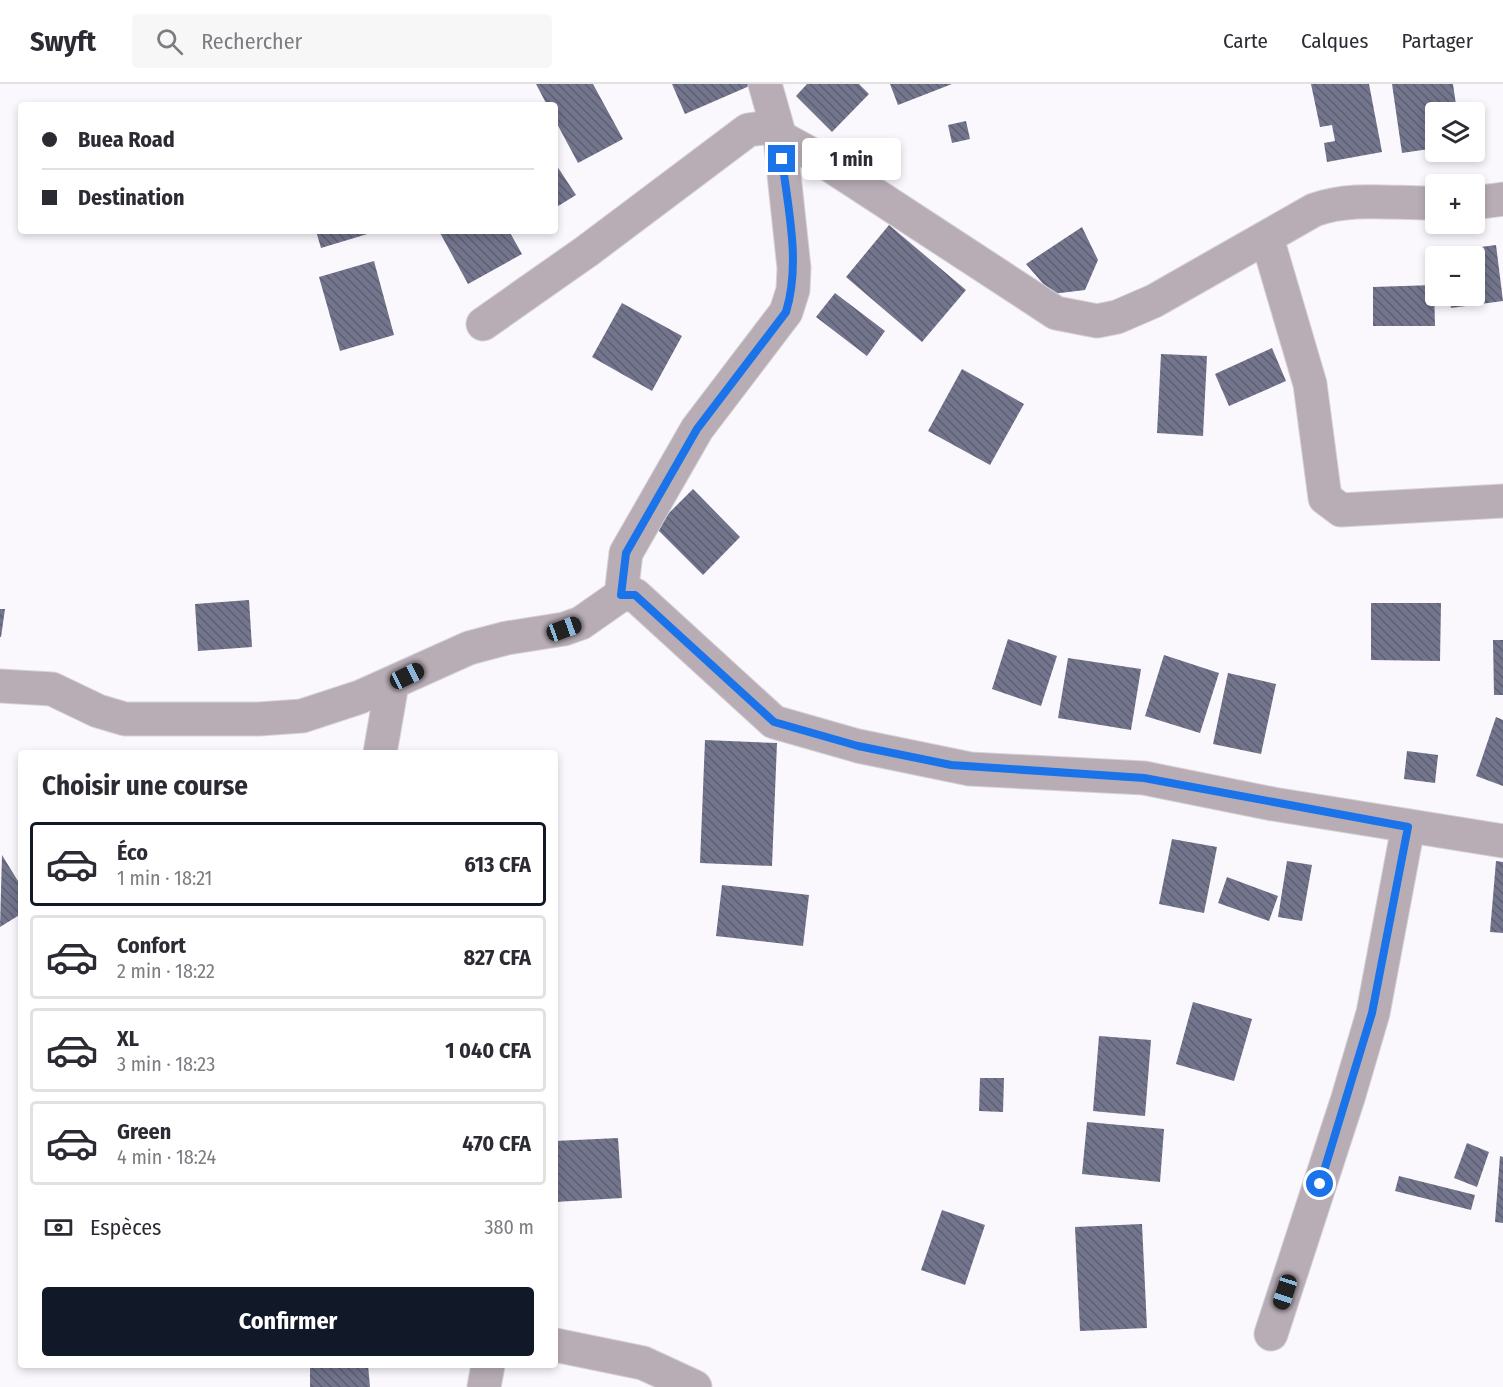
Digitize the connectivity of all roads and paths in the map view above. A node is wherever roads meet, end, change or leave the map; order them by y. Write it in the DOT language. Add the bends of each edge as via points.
graph roads {
  1 [pos="765,84"];
  2 [pos="780,137"];
  3 [pos="1503,199"];
  4 [pos="1485,201"];
  5 [pos="1425,203"];
  6 [pos="1268,238"];
  7 [pos="483,324"];
  8 [pos="1503,501"];
  9 [pos="621,595"];
  10 [pos="392,684"];
  11 [pos="0,686"];
  12 [pos="381,750"];
  13 [pos="1408,827"];
  14 [pos="1503,841"];
  15 [pos="1271,1334"];
  16 [pos="558,1346"];
  17 [pos="487,1368"];
  18 [pos="484,1387"];
  19 [pos="695,1387"];
  1 -- 2 [label="street"];
  2 -- 6 [label="street" via="822,160 1046,307 1077,319 1117,317"];
  2 -- 7 [label="street" via="769,127 748,130"];
  2 -- 9 [label="street" via="794,268 786,312 697,429 626,553"];
  3 -- 4 [label="street"];
  5 -- 6 [label="street" via="1333,204 1314,210"];
  6 -- 8 [label="street" via="1310,384 1325,498 1341,510"];
  9 -- 10 [label="street" via="581,623 469,648"];
  9 -- 13 [label="street" via="635,595 764,715 785,725 858,746 951,765 1144,778"];
  10 -- 11 [label="street" via="302,716 125,720 52,689"];
  10 -- 12 [label="street"];
  13 -- 14 [label="street"];
  13 -- 15 [label="street" via="1372,1013"];
  16 -- 19 [label="street" via="643,1364"];
  17 -- 18 [label="street"];
}
